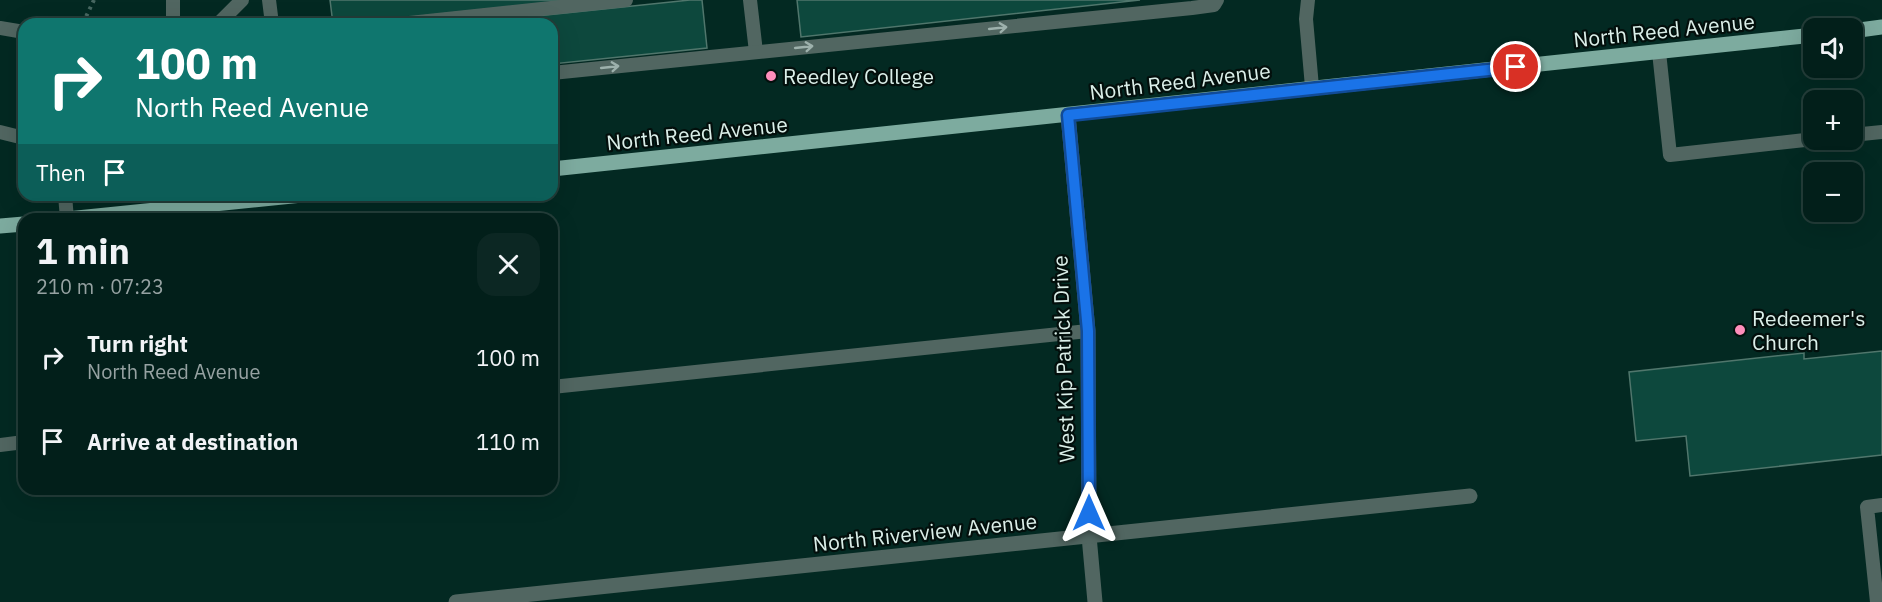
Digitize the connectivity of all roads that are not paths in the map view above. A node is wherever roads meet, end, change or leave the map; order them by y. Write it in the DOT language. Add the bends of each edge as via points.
graph roads {
  1 [pos="173,0"];
  2 [pos="242,0"];
  3 [pos="269,0"];
  4 [pos="626,0"];
  5 [pos="750,0"];
  6 [pos="1217,0"];
  7 [pos="1308,0"];
  8 [pos="173,18"];
  9 [pos="224,18"];
  10 [pos="271,18"];
  11 [pos="456,18"];
  12 [pos="1882,27"];
  13 [pos="0,28"];
  14 [pos="1863,29"];
  15 [pos="18,31"];
  16 [pos="1803,36"];
  17 [pos="756,52"];
  18 [pos="1659,52"];
  19 [pos="558,72"];
  20 [pos="1312,87"];
  21 [pos="1068,115"];
  22 [pos="0,132"];
  23 [pos="1882,132"];
  24 [pos="1863,134"];
  25 [pos="18,136"];
  26 [pos="1803,140"];
  27 [pos="558,168"];
  28 [pos="189,201"];
  29 [pos="108,213"];
  30 [pos="18,224"];
  31 [pos="0,226"];
  32 [pos="1088,331"];
  33 [pos="558,386"];
  34 [pos="18,443"];
  35 [pos="0,445"];
  36 [pos="1470,496"];
  37 [pos="1882,505"];
  38 [pos="1089,536"];
  39 [pos="456,602"];
  40 [pos="1095,602"];
  41 [pos="1877,602"];
  1 -- 8 [label="lane"];
  2 -- 9 [label="lane"];
  3 -- 10 [label="lane"];
  4 -- 11 [label="lane"];
  5 -- 17 [label="lane"];
  17 -- 6 [label="lane, one-way" via="1192,8 1214,5"];
  7 -- 20 [label="lane"];
  12 -- 14 [label="main road"];
  13 -- 15 [label="lane"];
  16 -- 18 [label="main road, North Reed Avenue"];
  19 -- 17 [label="lane, one-way"];
  18 -- 20 [label="main road, North Reed Avenue"];
  18 -- 26 [label="lane" via="1670,155"];
  20 -- 21 [label="main road, North Reed Avenue"];
  21 -- 27 [label="main road, North Reed Avenue"];
  21 -- 32 [label="street, West Kip Patrick Drive"];
  22 -- 25 [label="lane"];
  23 -- 24 [label="lane"];
  28 -- 29 [label="main road"];
  30 -- 31 [label="main road"];
  32 -- 33 [label="lane"];
  32 -- 38 [label="street, West Kip Patrick Drive"];
  34 -- 35 [label="lane"];
  36 -- 38 [label="street, North Riverview Avenue"];
  37 -- 41 [label="lane" via="1867,507"];
  38 -- 39 [label="street, North Riverview Avenue"];
  38 -- 40 [label="street, West Kip Patrick Drive"];
}
